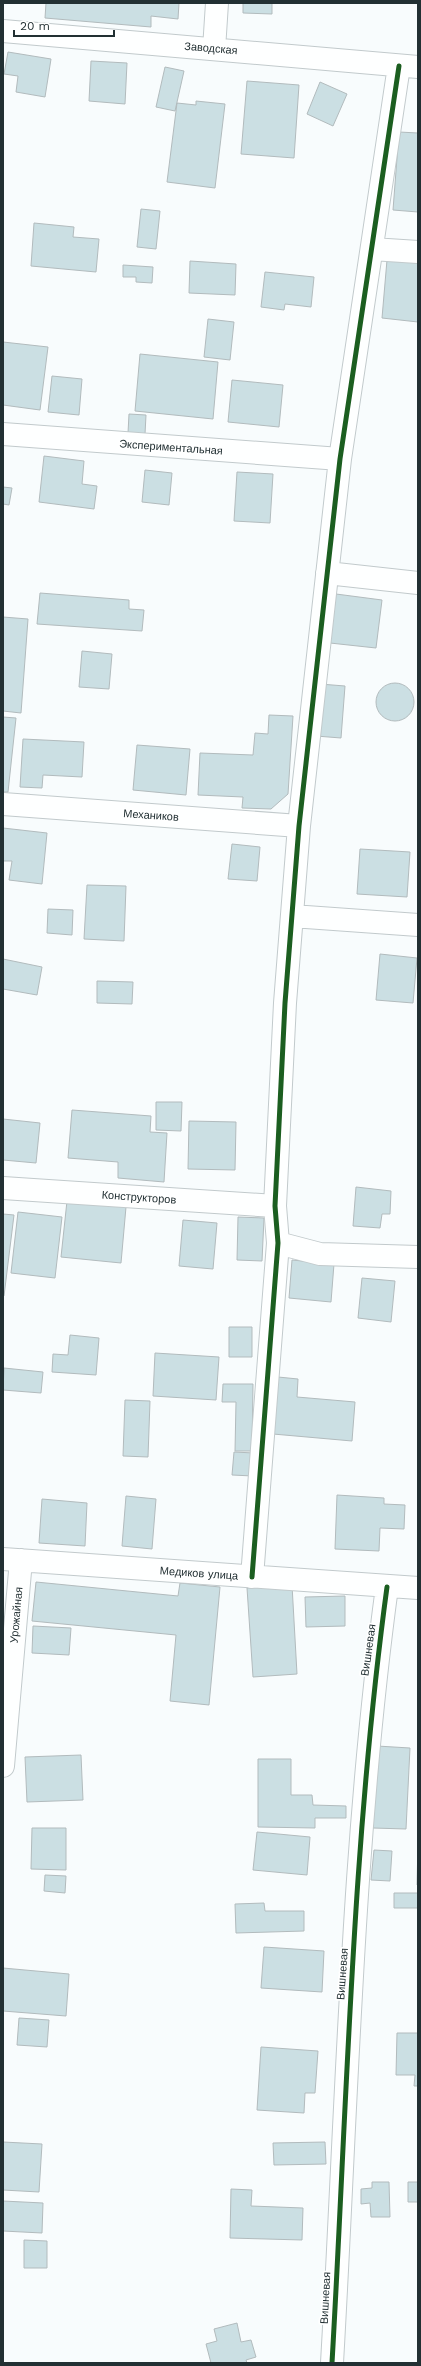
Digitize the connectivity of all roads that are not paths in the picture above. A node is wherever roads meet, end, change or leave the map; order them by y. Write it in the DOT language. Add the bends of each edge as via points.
graph roads {
  1 [pos="217,3"];
  2 [pos="3,31"];
  3 [pos="214,49"];
  4 [pos="409,66"];
  5 [pos="372,250"];
  6 [pos="418,252"];
  7 [pos="3,434"];
  8 [pos="340,459"];
  9 [pos="327,573"];
  10 [pos="418,583"];
  11 [pos="3,804"];
  12 [pos="299,826"];
  13 [pos="292,916"];
  14 [pos="418,925"];
  15 [pos="3,1188"];
  16 [pos="275,1206"];
  17 [pos="278,1243"];
  18 [pos="418,1257"];
  19 [pos="12,1560"];
  20 [pos="252,1577"];
  21 [pos="387,1587"];
  22 [pos="418,1588"];
  23 [pos="3,1766"];
  24 [pos="332,2363"];
  1 -- 3 [label="street"];
  2 -- 3 [label="street, Заводская"];
  3 -- 4 [label="street, Заводская"];
  4 -- 5 [label="street"];
  5 -- 6 [label="street"];
  5 -- 8 [label="street"];
  7 -- 8 [label="street, Экспериментальная"];
  8 -- 9 [label="street"];
  9 -- 10 [label="street"];
  9 -- 12 [label="street"];
  11 -- 12 [label="street, Механиков"];
  12 -- 13 [label="street"];
  13 -- 14 [label="street"];
  13 -- 16 [label="street"];
  15 -- 16 [label="street, Конструкторов"];
  16 -- 17 [label="street"];
  17 -- 18 [label="street" via="320,1254"];
  17 -- 20 [label="street"];
  19 -- 20 [label="street, Медиков улица"];
  19 -- 23 [label="street, Урожайная"];
  20 -- 21 [label="street, Медиков улица"];
  21 -- 22 [label="street, Медиков улица"];
  21 -- 24 [label="street, Вишневая" via="374,1683 349,2017"];
}
